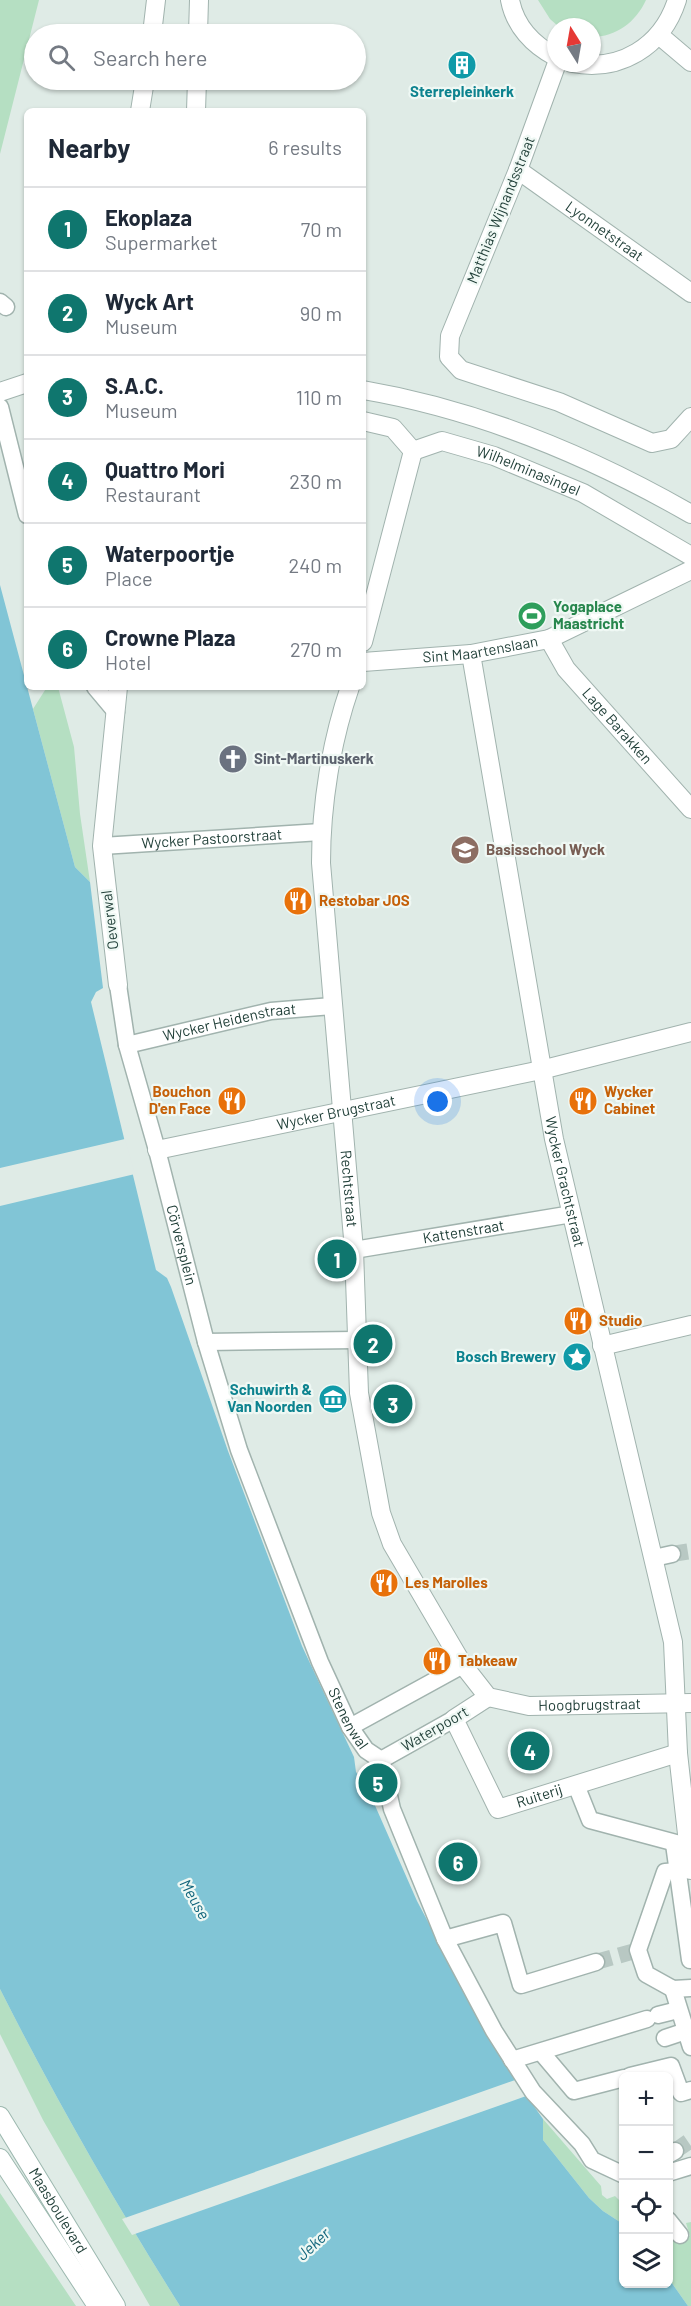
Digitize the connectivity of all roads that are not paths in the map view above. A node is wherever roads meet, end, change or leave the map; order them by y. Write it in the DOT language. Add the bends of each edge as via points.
graph roads {
  1 [pos="156,0"];
  2 [pos="199,0"];
  3 [pos="510,0"];
  4 [pos="677,0"];
  5 [pos="153,24"];
  6 [pos="198,24"];
  7 [pos="659,35"];
  8 [pos="547,51"];
  9 [pos="691,62"];
  10 [pos="601,65"];
  11 [pos="554,72"];
  12 [pos="143,90"];
  13 [pos="197,90"];
  14 [pos="140,108"];
  15 [pos="196,108"];
  16 [pos="518,170"];
  17 [pos="691,293"];
  18 [pos="24,384"];
  19 [pos="366,391"];
  20 [pos="0,392"];
  21 [pos="0,408"];
  22 [pos="691,417"];
  23 [pos="366,422"];
  24 [pos="413,451"];
  25 [pos="24,503"];
  26 [pos="691,514"];
  27 [pos="691,556"];
  28 [pos="691,570"];
  29 [pos="366,631"];
  30 [pos="549,639"];
  31 [pos="471,654"];
  32 [pos="366,662"];
  33 [pos="98,690"];
  34 [pos="118,690"];
  35 [pos="349,690"];
  36 [pos="116,712"];
  37 [pos="691,809"];
  38 [pos="321,832"];
  39 [pos="102,846"];
  40 [pos="118,985"];
  41 [pos="332,1006"];
  42 [pos="691,1032"];
  43 [pos="127,1046"];
  44 [pos="541,1070"];
  45 [pos="341,1110"];
  46 [pos="157,1150"];
  47 [pos="572,1214"];
  48 [pos="354,1250"];
  49 [pos="691,1324"];
  50 [pos="356,1340"];
  51 [pos="206,1342"];
  52 [pos="602,1346"];
  53 [pos="463,1665"];
  54 [pos="488,1697"];
  55 [pos="684,1703"];
  56 [pos="454,1719"];
  57 [pos="350,1727"];
  58 [pos="678,1753"];
  59 [pos="381,1760"];
  60 [pos="576,1785"];
  61 [pos="684,1846"];
  62 [pos="681,1871"];
  63 [pos="445,1939"];
  64 [pos="690,1960"];
  65 [pos="596,1962"];
  66 [pos="691,1988"];
  67 [pos="673,1989"];
  68 [pos="678,2010"];
  69 [pos="665,2038"];
  70 [pos="689,2039"];
  71 [pos="541,2052"];
  72 [pos="512,2060"];
  73 [pos="646,2072"];
  74 [pos="619,2079"];
  75 [pos="691,2090"];
  76 [pos="0,2116"];
  77 [pos="0,2158"];
  78 [pos="691,2166"];
  79 [pos="673,2172"];
  80 [pos="619,2173"];
  81 [pos="673,2225"];
  82 [pos="680,2235"];
  83 [pos="98,2306"];
  84 [pos="116,2306"];
  1 -- 5 [label="street"];
  2 -- 6 [label="street"];
  3 -- 8 [label="street" via="524,32"];
  4 -- 7 [label="street"];
  7 -- 9 [label="street"];
  7 -- 10 [label="street" via="626,59"];
  11 -- 16 [label="street, Matthias Wijnandsstraat"];
  12 -- 14 [label="street"];
  13 -- 15 [label="street"];
  16 -- 17 [label="street, Lyonnetstraat"];
  16 -- 22 [label="street, Matthias Wijnandsstraat" via="450,336 449,357 460,370 536,394 650,442 660,444 671,439"];
  18 -- 20 [label="street"];
  19 -- 26 [label="street" via="434,405 514,430 596,463"];
  21 -- 25 [label="street"];
  23 -- 24 [label="street" via="393,428"];
  24 -- 27 [label="street, Wilhelminasingel" via="435,442 448,442 504,459 583,493"];
  24 -- 29 [label="street"];
  28 -- 30 [label="street, Sint Maartenslaan"];
  30 -- 31 [label="street, Sint Maartenslaan"];
  30 -- 37 [label="street, Lage Barakken" via="566,669"];
  31 -- 32 [label="street, Sint Maartenslaan"];
  31 -- 44 [label="street, Wycker Grachtstraat"];
  33 -- 36 [label="street"];
  34 -- 36 [label="street, Oeverwal"];
  35 -- 38 [label="street, Rechtstraat" via="340,716"];
  36 -- 39 [label="street, Oeverwal"];
  38 -- 39 [label="street, Wycker Pastoorstraat"];
  38 -- 41 [label="street, Rechtstraat"];
  39 -- 40 [label="street, Oeverwal"];
  40 -- 43 [label="street, Oeverwal"];
  41 -- 43 [label="street, Wycker Heidenstraat" via="271,1011"];
  41 -- 45 [label="street, Rechtstraat"];
  42 -- 44 [label="street, Wycker Brugstraat"];
  43 -- 46 [label="street, Oeverwal"];
  44 -- 45 [label="street, Wycker Brugstraat"];
  44 -- 47 [label="street, Wycker Grachtstraat"];
  45 -- 46 [label="street, Wycker Brugstraat"];
  45 -- 48 [label="street, Rechtstraat"];
  46 -- 51 [label="street, Cörversplein"];
  47 -- 48 [label="street, Kattenstraat"];
  47 -- 52 [label="street, Wycker Grachtstraat"];
  48 -- 50 [label="street, Rechtstraat"];
  49 -- 52 [label="street"];
  50 -- 51 [label="street"];
  50 -- 53 [label="street, Rechtstraat" via="361,1409 381,1513 392,1544"];
  51 -- 57 [label="street, Stenenwal" via="236,1440 276,1548"];
  52 -- 55 [label="street, Wycker Grachtstraat" via="663,1556"];
  53 -- 54 [label="street, Rechtstraat"];
  53 -- 57 [label="street"];
  54 -- 55 [label="street, Hoogbrugstraat" via="529,1706"];
  54 -- 56 [label="street, Waterpoort"];
  55 -- 58 [label="street"];
  56 -- 59 [label="street, Waterpoort"];
  56 -- 60 [label="street, Ruiterij" via="498,1809"];
  57 -- 59 [label="street, Stenenwal" via="366,1750"];
  58 -- 60 [label="street, Ruiterij"];
  58 -- 61 [label="street"];
  59 -- 63 [label="street, Stenenwal" via="392,1809"];
  60 -- 61 [label="street" via="590,1821"];
  61 -- 62 [label="street"];
  61 -- 62 [label="street"];
  62 -- 64 [label="street"];
  62 -- 67 [label="street" via="636,1950 646,1974"];
  63 -- 65 [label="street" via="503,1923 521,1985"];
  63 -- 72 [label="street, Stenenwal"];
  66 -- 67 [label="street"];
  67 -- 68 [label="street"];
  68 -- 70 [label="street"];
  68 -- 71 [label="street"];
  69 -- 70 [label="street"];
  71 -- 72 [label="street"];
  71 -- 74 [label="street" via="574,2091"];
  72 -- 80 [label="street, Stenenwal" via="533,2092 592,2160"];
  73 -- 75 [label="street" via="671,2066 681,2093"];
  76 -- 84 [label="street, Maasboulevard"];
  77 -- 83 [label="street, Maasboulevard"];
  78 -- 79 [label="street"];
  81 -- 82 [label="street"];
}
